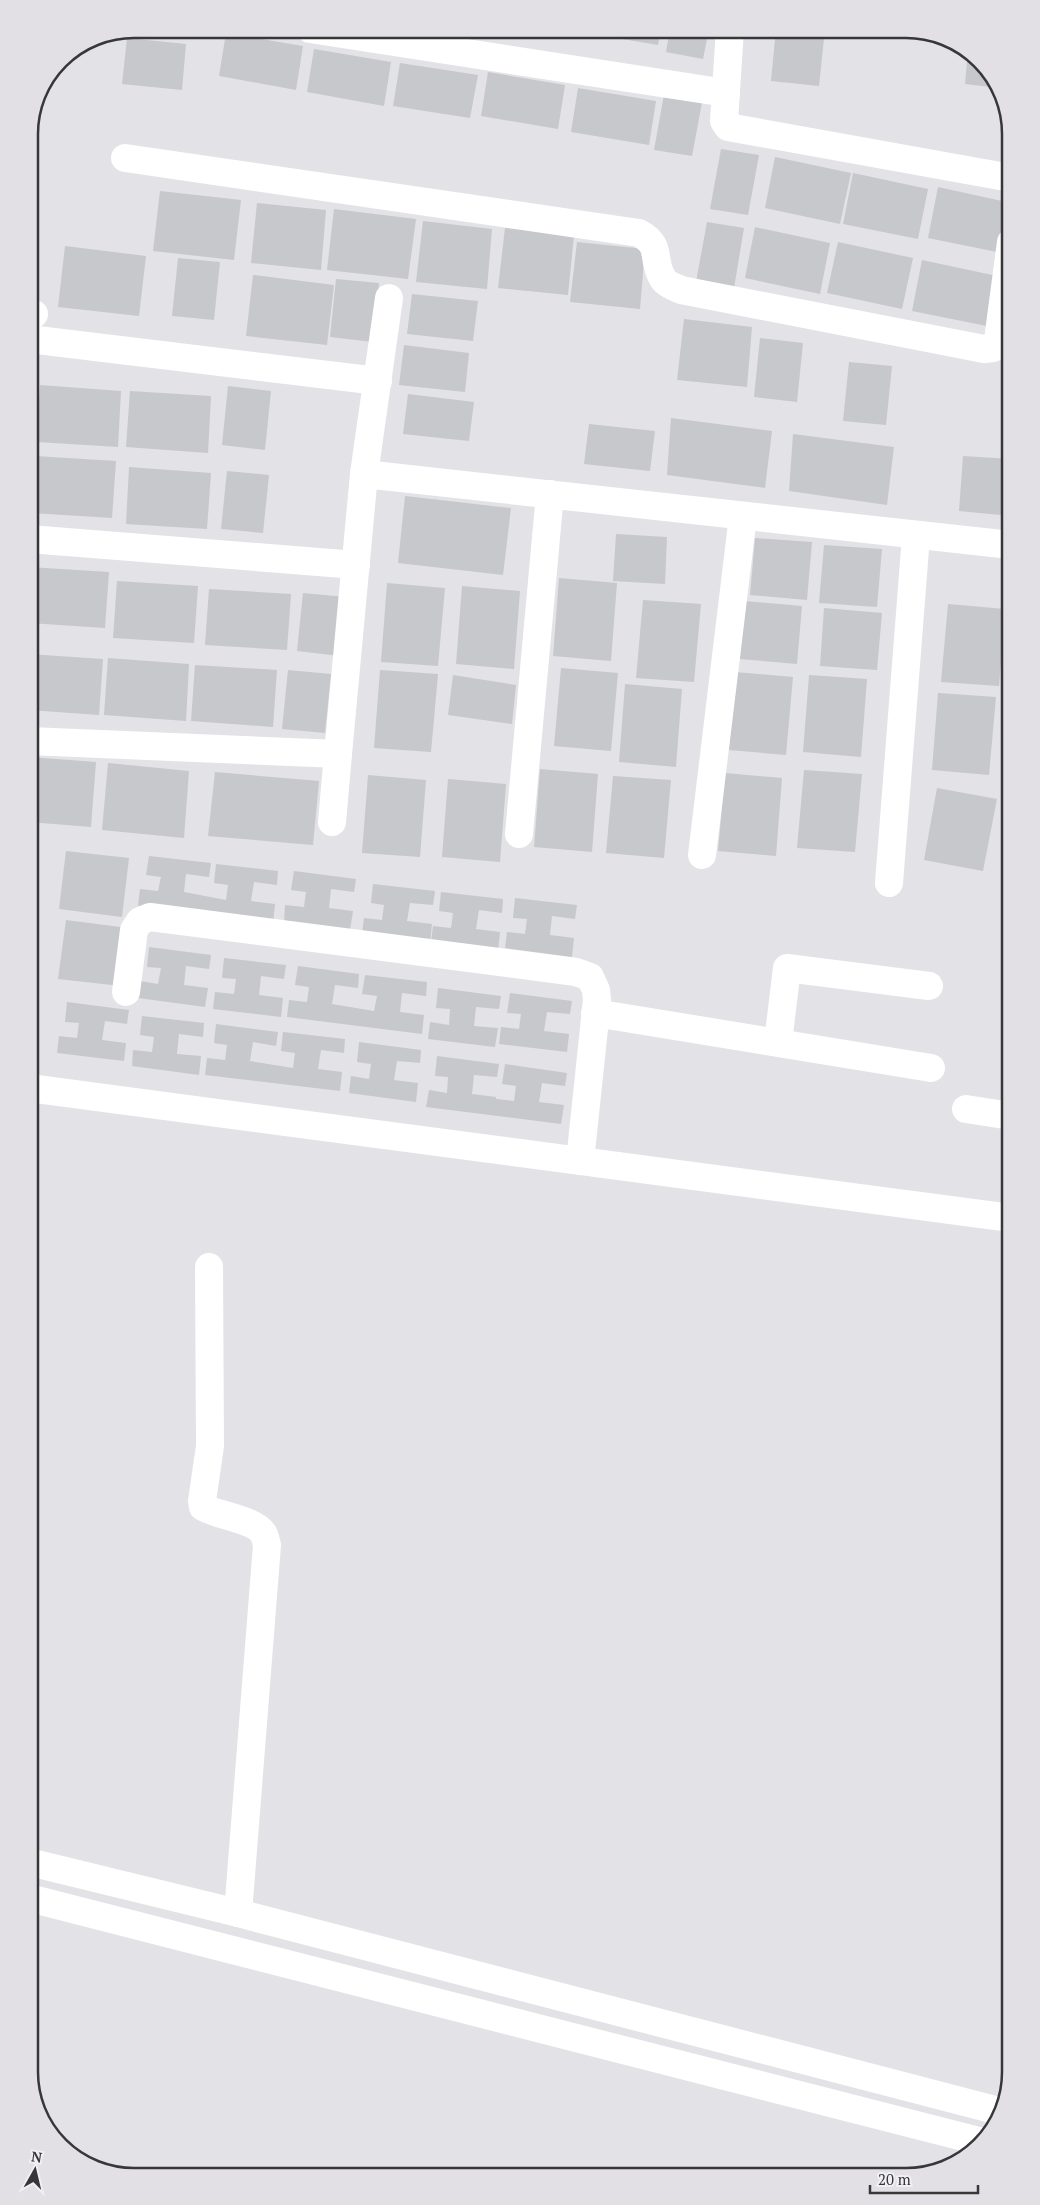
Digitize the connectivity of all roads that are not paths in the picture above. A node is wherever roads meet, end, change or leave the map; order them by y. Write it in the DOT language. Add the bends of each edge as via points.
graph roads {
  1 [pos="368,38"];
  2 [pos="729,38"];
  3 [pos="726,93"];
  4 [pos="125,158"];
  5 [pos="1002,176"];
  6 [pos="389,298"];
  7 [pos="1002,310"];
  8 [pos="38,324"];
  9 [pos="378,381"];
  10 [pos="364,474"];
  11 [pos="550,494"];
  12 [pos="743,516"];
  13 [pos="916,536"];
  14 [pos="38,540"];
  15 [pos="1002,544"];
  16 [pos="356,565"];
  17 [pos="38,742"];
  18 [pos="338,754"];
  19 [pos="332,822"];
  20 [pos="519,834"];
  21 [pos="702,855"];
  22 [pos="889,884"];
  23 [pos="929,986"];
  24 [pos="126,992"];
  25 [pos="595,1013"];
  26 [pos="778,1042"];
  27 [pos="931,1068"];
  28 [pos="38,1089"];
  29 [pos="966,1109"];
  30 [pos="1002,1115"];
  31 [pos="580,1161"];
  32 [pos="1002,1217"];
  33 [pos="209,1267"];
  34 [pos="38,1864"];
  35 [pos="38,1900"];
  36 [pos="238,1913"];
  37 [pos="994,2110"];
  38 [pos="973,2140"];
  1 -- 3 [label="street"];
  2 -- 3 [label="street"];
  3 -- 5 [label="street" via="724,121 728,127"];
  4 -- 7 [label="street" via="639,232 654,248 662,277 681,290 984,349 993,348 998,340"];
  6 -- 9 [label="street"];
  8 -- 9 [label="street"];
  9 -- 10 [label="street"];
  10 -- 11 [label="street"];
  10 -- 16 [label="street"];
  11 -- 12 [label="street"];
  11 -- 20 [label="street"];
  12 -- 13 [label="street"];
  12 -- 21 [label="street"];
  13 -- 15 [label="street"];
  13 -- 22 [label="street"];
  14 -- 16 [label="street"];
  16 -- 18 [label="street"];
  17 -- 18 [label="street"];
  18 -- 19 [label="street"];
  23 -- 26 [label="street" via="787,968"];
  24 -- 25 [label="street" via="134,930 140,921 150,917 576,972 590,977 596,990"];
  25 -- 26 [label="street"];
  25 -- 31 [label="street"];
  26 -- 27 [label="street"];
  28 -- 31 [label="street"];
  29 -- 30 [label="street"];
  31 -- 32 [label="street"];
  33 -- 36 [label="street" via="210,1446 203,1507 255,1526 262,1532 267,1545"];
  34 -- 36 [label="street"];
  35 -- 38 [label="street"];
  36 -- 37 [label="street"];
}
